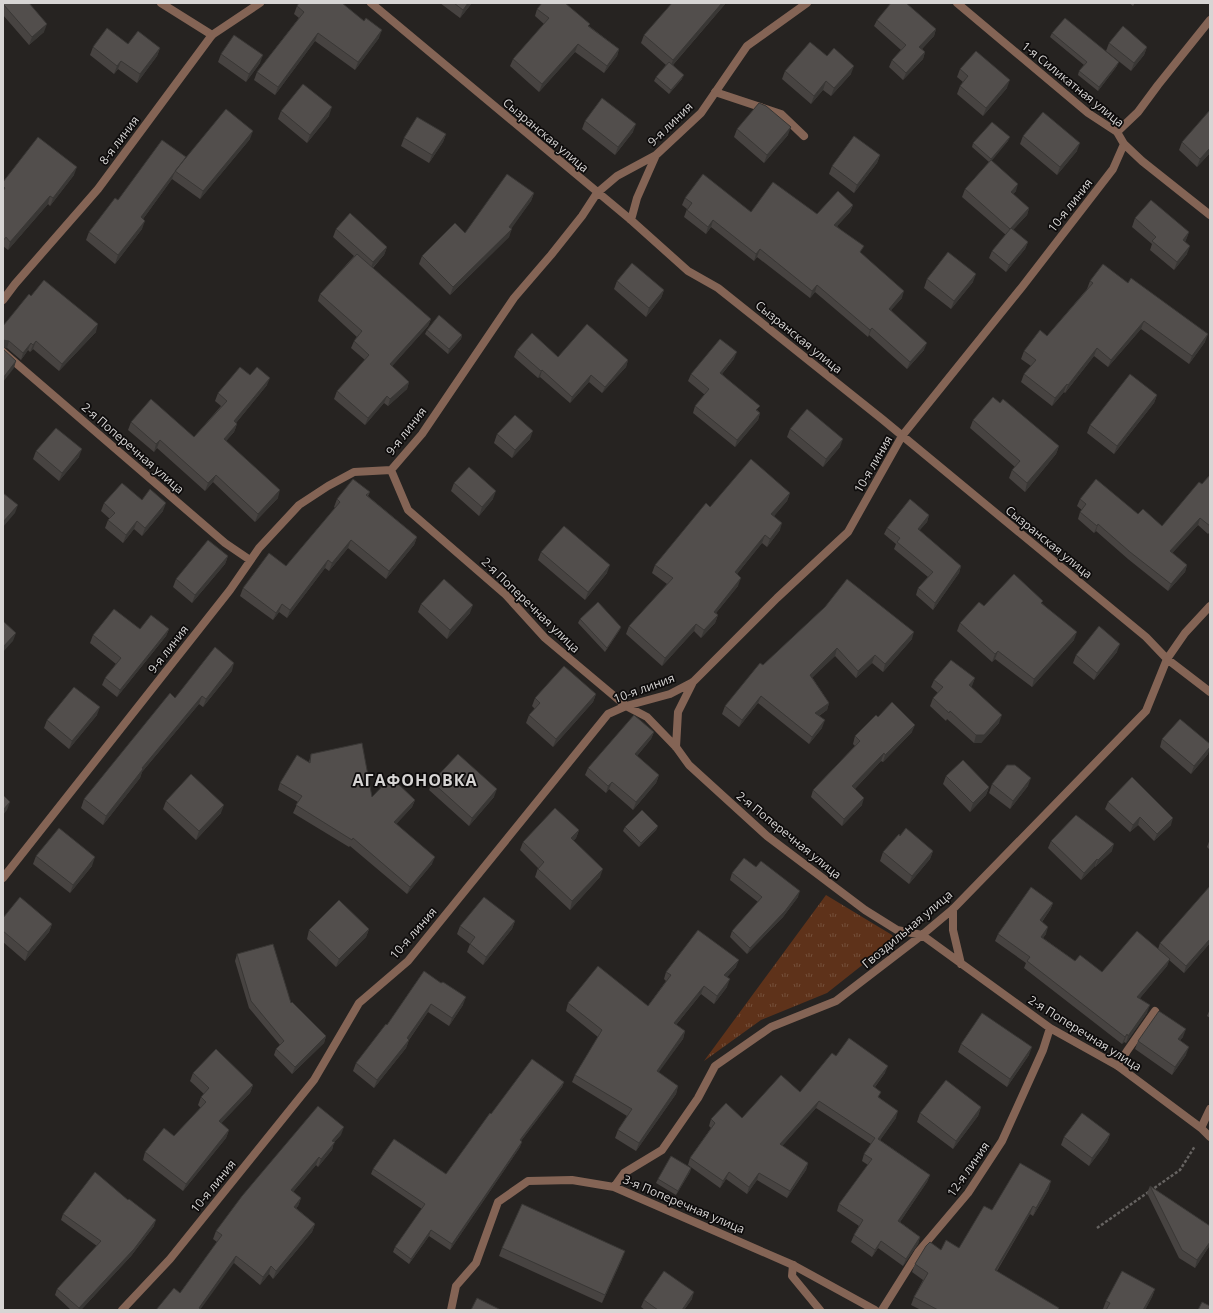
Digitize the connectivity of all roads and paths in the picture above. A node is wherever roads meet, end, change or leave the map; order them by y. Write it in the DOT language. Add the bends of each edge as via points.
graph roads {
  1 [pos="161,3"];
  2 [pos="260,3"];
  3 [pos="371,3"];
  4 [pos="807,3"];
  5 [pos="957,3"];
  6 [pos="1210,20"];
  7 [pos="212,35"];
  8 [pos="715,92"];
  9 [pos="1117,132"];
  10 [pos="804,136"];
  11 [pos="1124,144"];
  12 [pos="656,155"];
  13 [pos="597,193"];
  14 [pos="1210,215"];
  15 [pos="631,220"];
  16 [pos="3,300"];
  17 [pos="3,352"];
  18 [pos="902,436"];
  19 [pos="391,470"];
  20 [pos="250,560"];
  21 [pos="1210,606"];
  22 [pos="1167,659"];
  23 [pos="693,682"];
  24 [pos="1210,692"];
  25 [pos="626,706"];
  26 [pos="676,747"];
  27 [pos="3,878"];
  28 [pos="953,909"];
  29 [pos="922,935"];
  30 [pos="961,964"];
  31 [pos="1155,1011"];
  32 [pos="1050,1028"];
  33 [pos="1118,1066"];
  34 [pos="1210,1109"];
  35 [pos="1201,1128"];
  36 [pos="1210,1137"];
  37 [pos="614,1187"];
  38 [pos="1097,1228"];
  39 [pos="793,1265"];
  40 [pos="122,1310"];
  41 [pos="451,1310"];
  42 [pos="820,1310"];
  43 [pos="875,1310"];
  44 [pos="882,1310"];
  1 -- 7 [label="street"];
  2 -- 7 [label="street, 8-я линия"];
  3 -- 13 [label="street, Сызранская улица"];
  4 -- 8 [label="street, 9-я линия" via="747,46"];
  5 -- 9 [label="street, 1-я Силикатная улица" via="1088,113"];
  6 -- 9 [label="street" via="1138,112"];
  7 -- 16 [label="street, 8-я линия" via="98,189"];
  8 -- 10 [label="street" via="781,114"];
  8 -- 12 [label="street, 9-я линия" via="700,113"];
  9 -- 11 [label="street, 1-я Силикатная улица"];
  11 -- 14 [label="street, 1-я Силикатная улица"];
  11 -- 18 [label="street, 10-я линия" via="1114,169"];
  12 -- 13 [label="street, 9-я линия" via="617,176"];
  12 -- 15 [label="street" via="637,198"];
  13 -- 15 [label="street, Сызранская улица"];
  13 -- 19 [label="street, 9-я линия" via="582,216 514,298 422,434"];
  15 -- 18 [label="street, Сызранская улица" via="688,271 718,288"];
  17 -- 20 [label="street, 2-я Поперечная улица" via="225,543"];
  18 -- 22 [label="street, Сызранская улица" via="1146,638"];
  18 -- 23 [label="street, 10-я линия" via="848,532"];
  19 -- 20 [label="street, 9-я линия" via="354,472 328,486 299,505"];
  19 -- 25 [label="street, 2-я Поперечная улица" via="408,510 506,595 545,638"];
  20 -- 27 [label="street, 9-я линия" via="230,590"];
  21 -- 22 [label="street, Гвоздильная улица" via="1185,633"];
  22 -- 24 [label="street, Сызранская улица"];
  22 -- 28 [label="street, Гвоздильная улица" via="1146,711"];
  23 -- 25 [label="street, 10-я линия" via="670,694"];
  23 -- 26 [label="street" via="678,712"];
  25 -- 26 [label="street, 2-я Поперечная улица" via="647,717"];
  25 -- 40 [label="street, 10-я линия" via="608,714 408,961 359,1002 314,1080 170,1259"];
  26 -- 29 [label="street, 2-я Поперечная улица" via="689,765 773,841 865,910 897,930"];
  28 -- 29 [label="street, Гвоздильная улица"];
  28 -- 30 [label="street" via="953,930"];
  29 -- 30 [label="street, 2-я Поперечная улица"];
  29 -- 37 [label="street, Гвоздильная улица" via="836,1002 771,1027 715,1066 698,1098 662,1150 624,1173"];
  30 -- 32 [label="street, 2-я Поперечная улица"];
  31 -- 33 [label="street"];
  32 -- 33 [label="street, 2-я Поперечная улица"];
  32 -- 44 [label="street, 12-я линия" via="1043,1050 1002,1141 968,1193 919,1251"];
  33 -- 35 [label="street, 2-я Поперечная улица"];
  34 -- 35 [label="street"];
  35 -- 36 [label="street, 2-я Поперечная улица"];
  35 -- 38 [label="path" via="1194,1150 1180,1170"];
  37 -- 39 [label="street, 3-я Поперечная улица"];
  37 -- 41 [label="street, 3-я Поперечная улица" via="572,1180 528,1181 498,1202 476,1263 456,1286"];
  39 -- 42 [label="street" via="792,1276"];
  39 -- 43 [label="street, 3-я Поперечная улица"];
}
